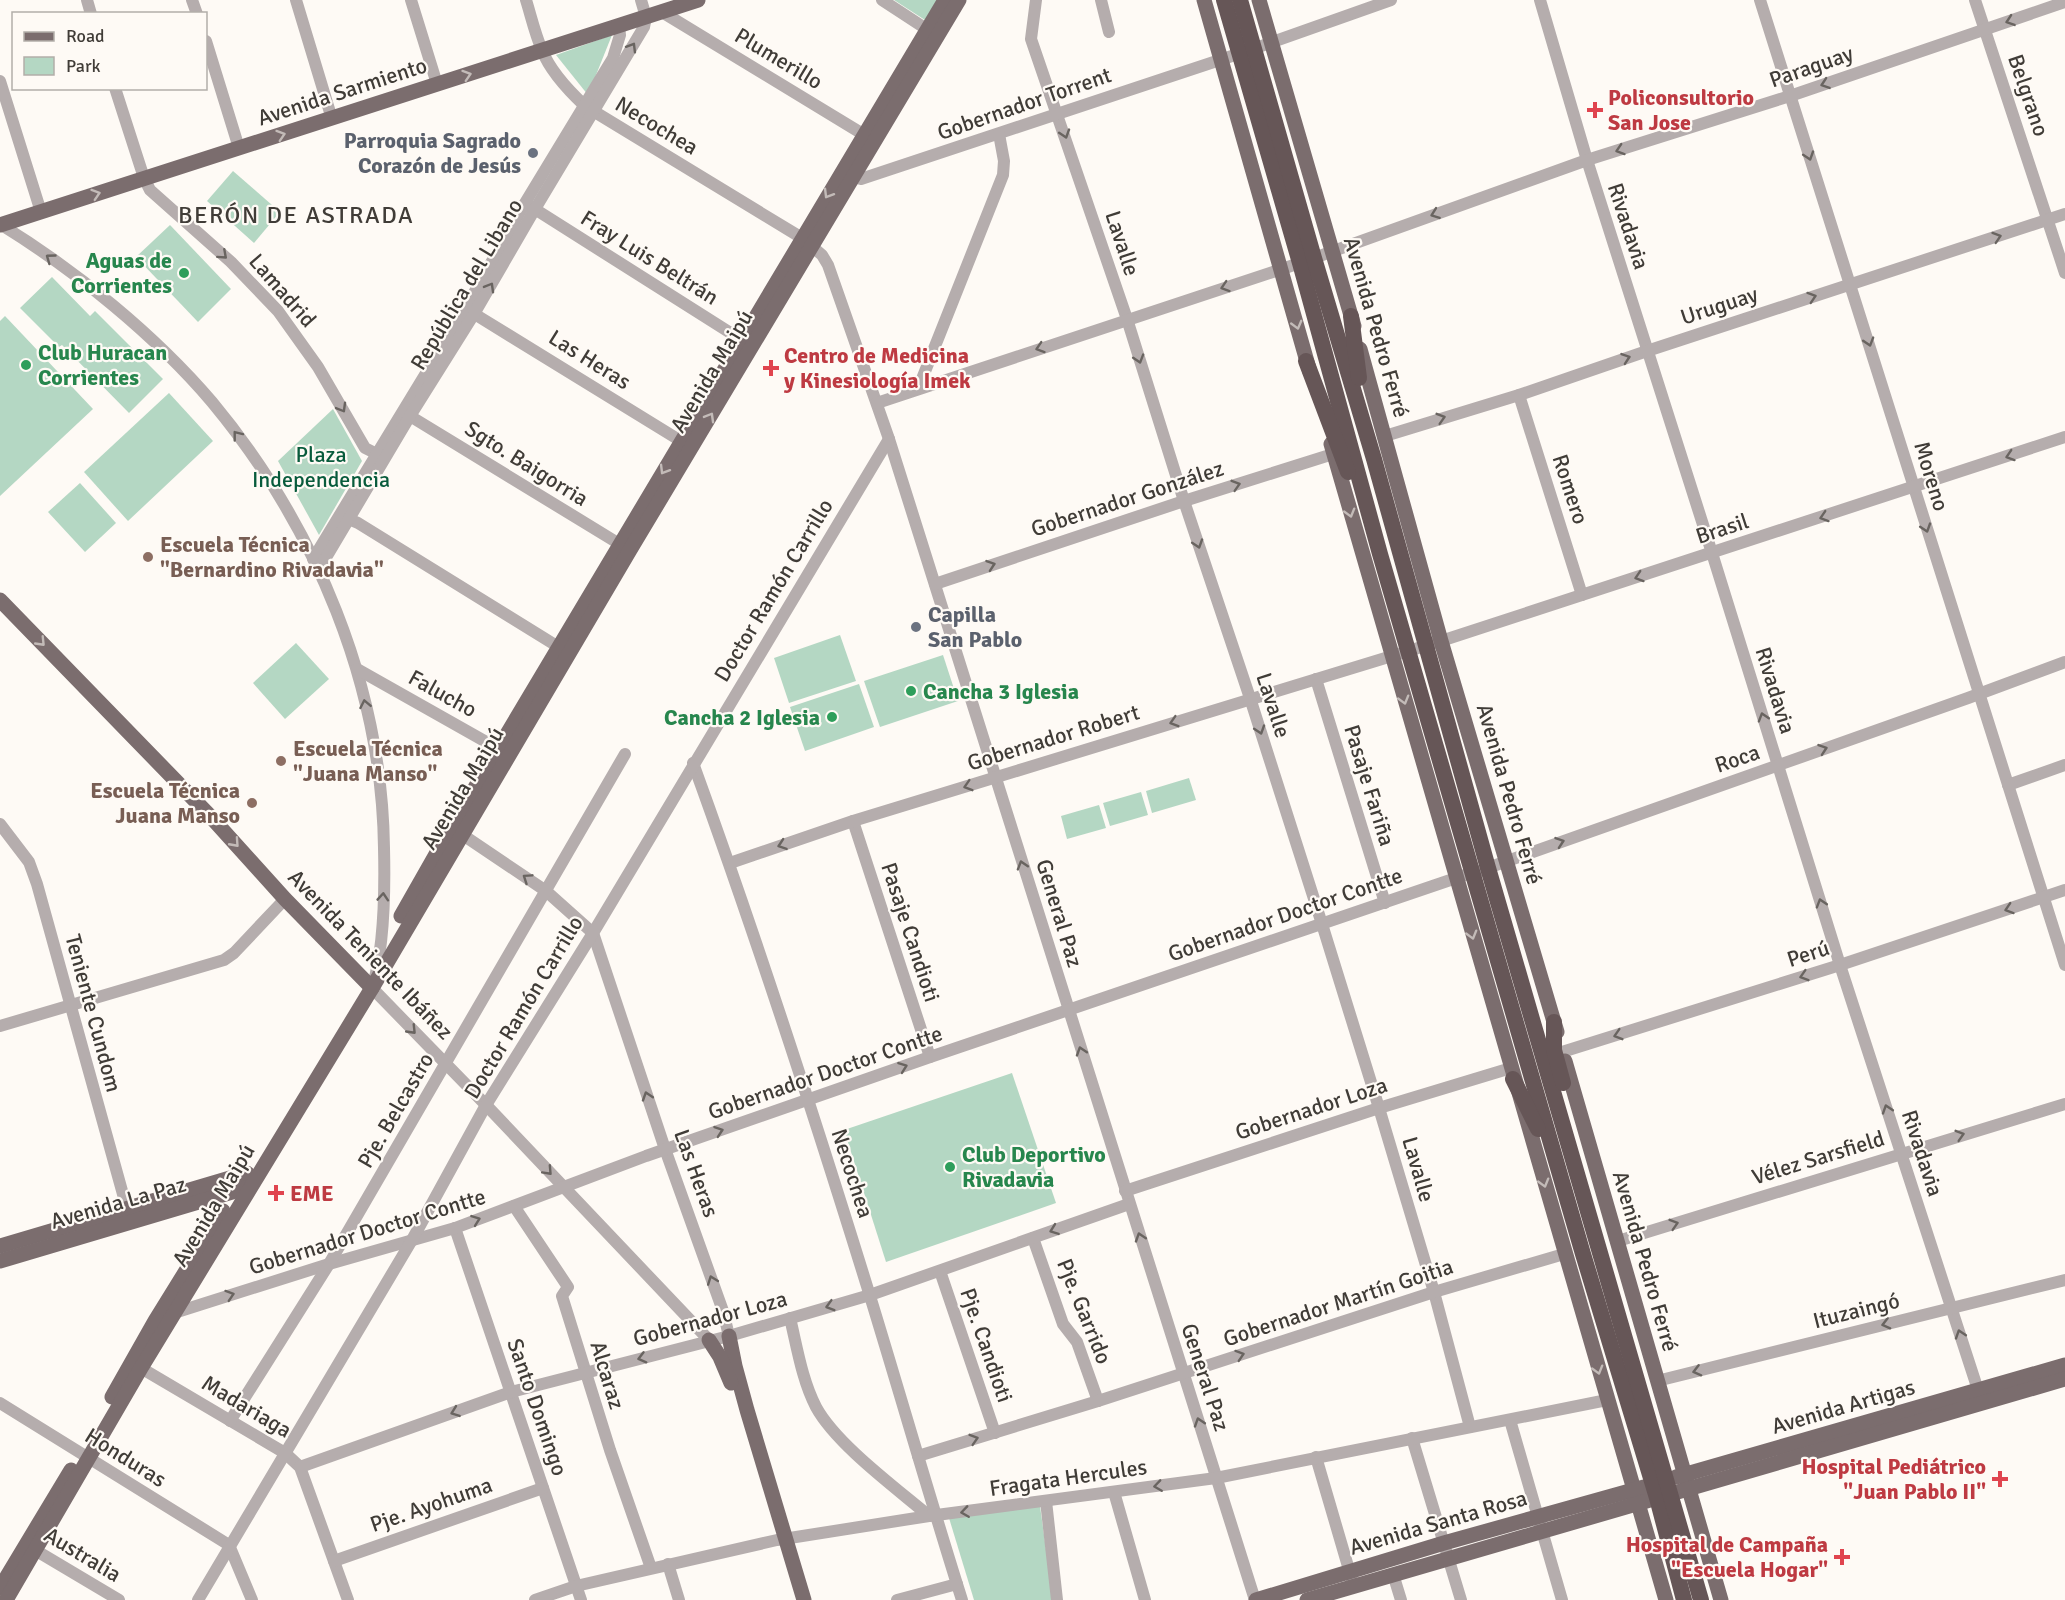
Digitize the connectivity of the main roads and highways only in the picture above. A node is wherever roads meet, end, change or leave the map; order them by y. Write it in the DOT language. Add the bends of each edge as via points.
graph roads {
  1 [pos="698,0"];
  2 [pos="945,0"];
  3 [pos="959,0"];
  4 [pos="1204,0"];
  5 [pos="1224,0"];
  6 [pos="1240,0"];
  7 [pos="1259,0"];
  8 [pos="932,33"];
  9 [pos="1246,51"];
  10 [pos="0,225"];
  11 [pos="1307,260"];
  12 [pos="1351,316"];
  13 [pos="1306,360"];
  14 [pos="1374,459"];
  15 [pos="1380,554"];
  16 [pos="0,600"];
  17 [pos="1425,646"];
  18 [pos="456,831"];
  19 [pos="1480,870"];
  20 [pos="368,985"];
  21 [pos="1554,1022"];
  22 [pos="1512,1073"];
  23 [pos="244,1184"];
  24 [pos="129,1215"];
  25 [pos="0,1246"];
  26 [pos="1600,1251"];
  27 [pos="1583,1254"];
  28 [pos="0,1260"];
  29 [pos="729,1336"];
  30 [pos="709,1340"];
  31 [pos="2065,1365"];
  32 [pos="2065,1379"];
  33 [pos="85,1456"];
  34 [pos="1687,1482"];
  35 [pos="1662,1489"];
  36 [pos="1636,1497"];
  37 [pos="782,1540"];
  38 [pos="31,1547"];
  39 [pos="1446,1551"];
  40 [pos="1351,1579"];
  41 [pos="0,1588"];
  42 [pos="6,1600"];
  43 [pos="795,1600"];
  44 [pos="804,1600"];
  45 [pos="1256,1600"];
  46 [pos="1307,1600"];
  47 [pos="1666,1600"];
  48 [pos="1684,1600"];
  49 [pos="1701,1600"];
  50 [pos="1721,1600"];
  10 -- 1 [label="main road, Avenida Sarmiento, one-way"];
  2 -- 8 [label="main road, Avenida Maipú"];
  3 -- 8 [label="main road, Avenida Maipú"];
  4 -- 13 [label="main road, one-way"];
  5 -- 9 [label="highway, Avenida Pedro Ferré"];
  6 -- 9 [label="highway, Avenida Pedro Ferré"];
  7 -- 12 [label="main road, Avenida Pedro Ferré"];
  8 -- 18 [label="main road, Avenida Maipú"];
  9 -- 11 [label="highway, Avenida Pedro Ferré"];
  11 -- 14 [label="highway, Avenida Pedro Ferré"];
  11 -- 15 [label="highway, Avenida Pedro Ferré"];
  12 -- 14 [label="highway"];
  12 -- 17 [label="main road, Avenida Pedro Ferré" via="1385,436"];
  13 -- 15 [label="highway"];
  13 -- 22 [label="main road, one-way"];
  14 -- 17 [label="highway, Avenida Pedro Ferré"];
  15 -- 17 [label="highway, Avenida Pedro Ferré"];
  16 -- 20 [label="main road, Avenida Teniente Ibáñez, one-way"];
  17 -- 19 [label="highway, Avenida Pedro Ferré"];
  17 -- 21 [label="main road, Avenida Pedro Ferré" via="1505,861"];
  18 -- 20 [label="main road, Avenida Maipú"];
  18 -- 20 [label="main road, Avenida Maipú" via="379,956"];
  19 -- 26 [label="highway, Avenida Pedro Ferré"];
  19 -- 27 [label="highway, Avenida Pedro Ferré"];
  20 -- 23 [label="main road, Avenida Maipú"];
  21 -- 26 [label="highway" via="1554,1050 1580,1144"];
  21 -- 34 [label="main road, Avenida Pedro Ferré"];
  22 -- 27 [label="highway"];
  22 -- 36 [label="main road, one-way"];
  23 -- 24 [label="main road, Avenida La Paz"];
  23 -- 24 [label="main road, Avenida La Paz"];
  23 -- 33 [label="main road, Avenida Maipú" via="174,1313"];
  23 -- 33 [label="main road, Avenida Maipú" via="155,1321"];
  24 -- 25 [label="main road, Avenida La Paz"];
  24 -- 28 [label="main road, Avenida La Paz"];
  26 -- 35 [label="highway, Avenida Pedro Ferré"];
  27 -- 35 [label="highway, Avenida Pedro Ferré"];
  29 -- 37 [label="main road, Las Heras"];
  30 -- 37 [label="main road, Las Heras" via="730,1382"];
  31 -- 34 [label="main road, Avenida Artigas"];
  32 -- 34 [label="main road, Avenida Artigas"];
  33 -- 38 [label="main road, Avenida Maipú"];
  34 -- 35 [label="main road, Avenida Artigas"];
  34 -- 50 [label="main road, Avenida Pedro Ferré"];
  35 -- 36 [label="main road, Avenida Artigas"];
  35 -- 48 [label="highway, Avenida Pedro Ferré"];
  35 -- 49 [label="highway, Avenida Pedro Ferré"];
  36 -- 39 [label="main road, Avenida Santa Rosa"];
  36 -- 47 [label="main road"];
  37 -- 43 [label="main road, Las Heras"];
  37 -- 44 [label="main road, Las Heras"];
  38 -- 41 [label="main road, Avenida Maipú"];
  38 -- 42 [label="main road, Avenida Maipú"];
  39 -- 40 [label="main road, Avenida Santa Rosa"];
  39 -- 40 [label="main road, Avenida Santa Rosa" via="1393,1574"];
  40 -- 45 [label="main road, Avenida Santa Rosa"];
  40 -- 46 [label="main road, Avenida Santa Rosa"];
}
